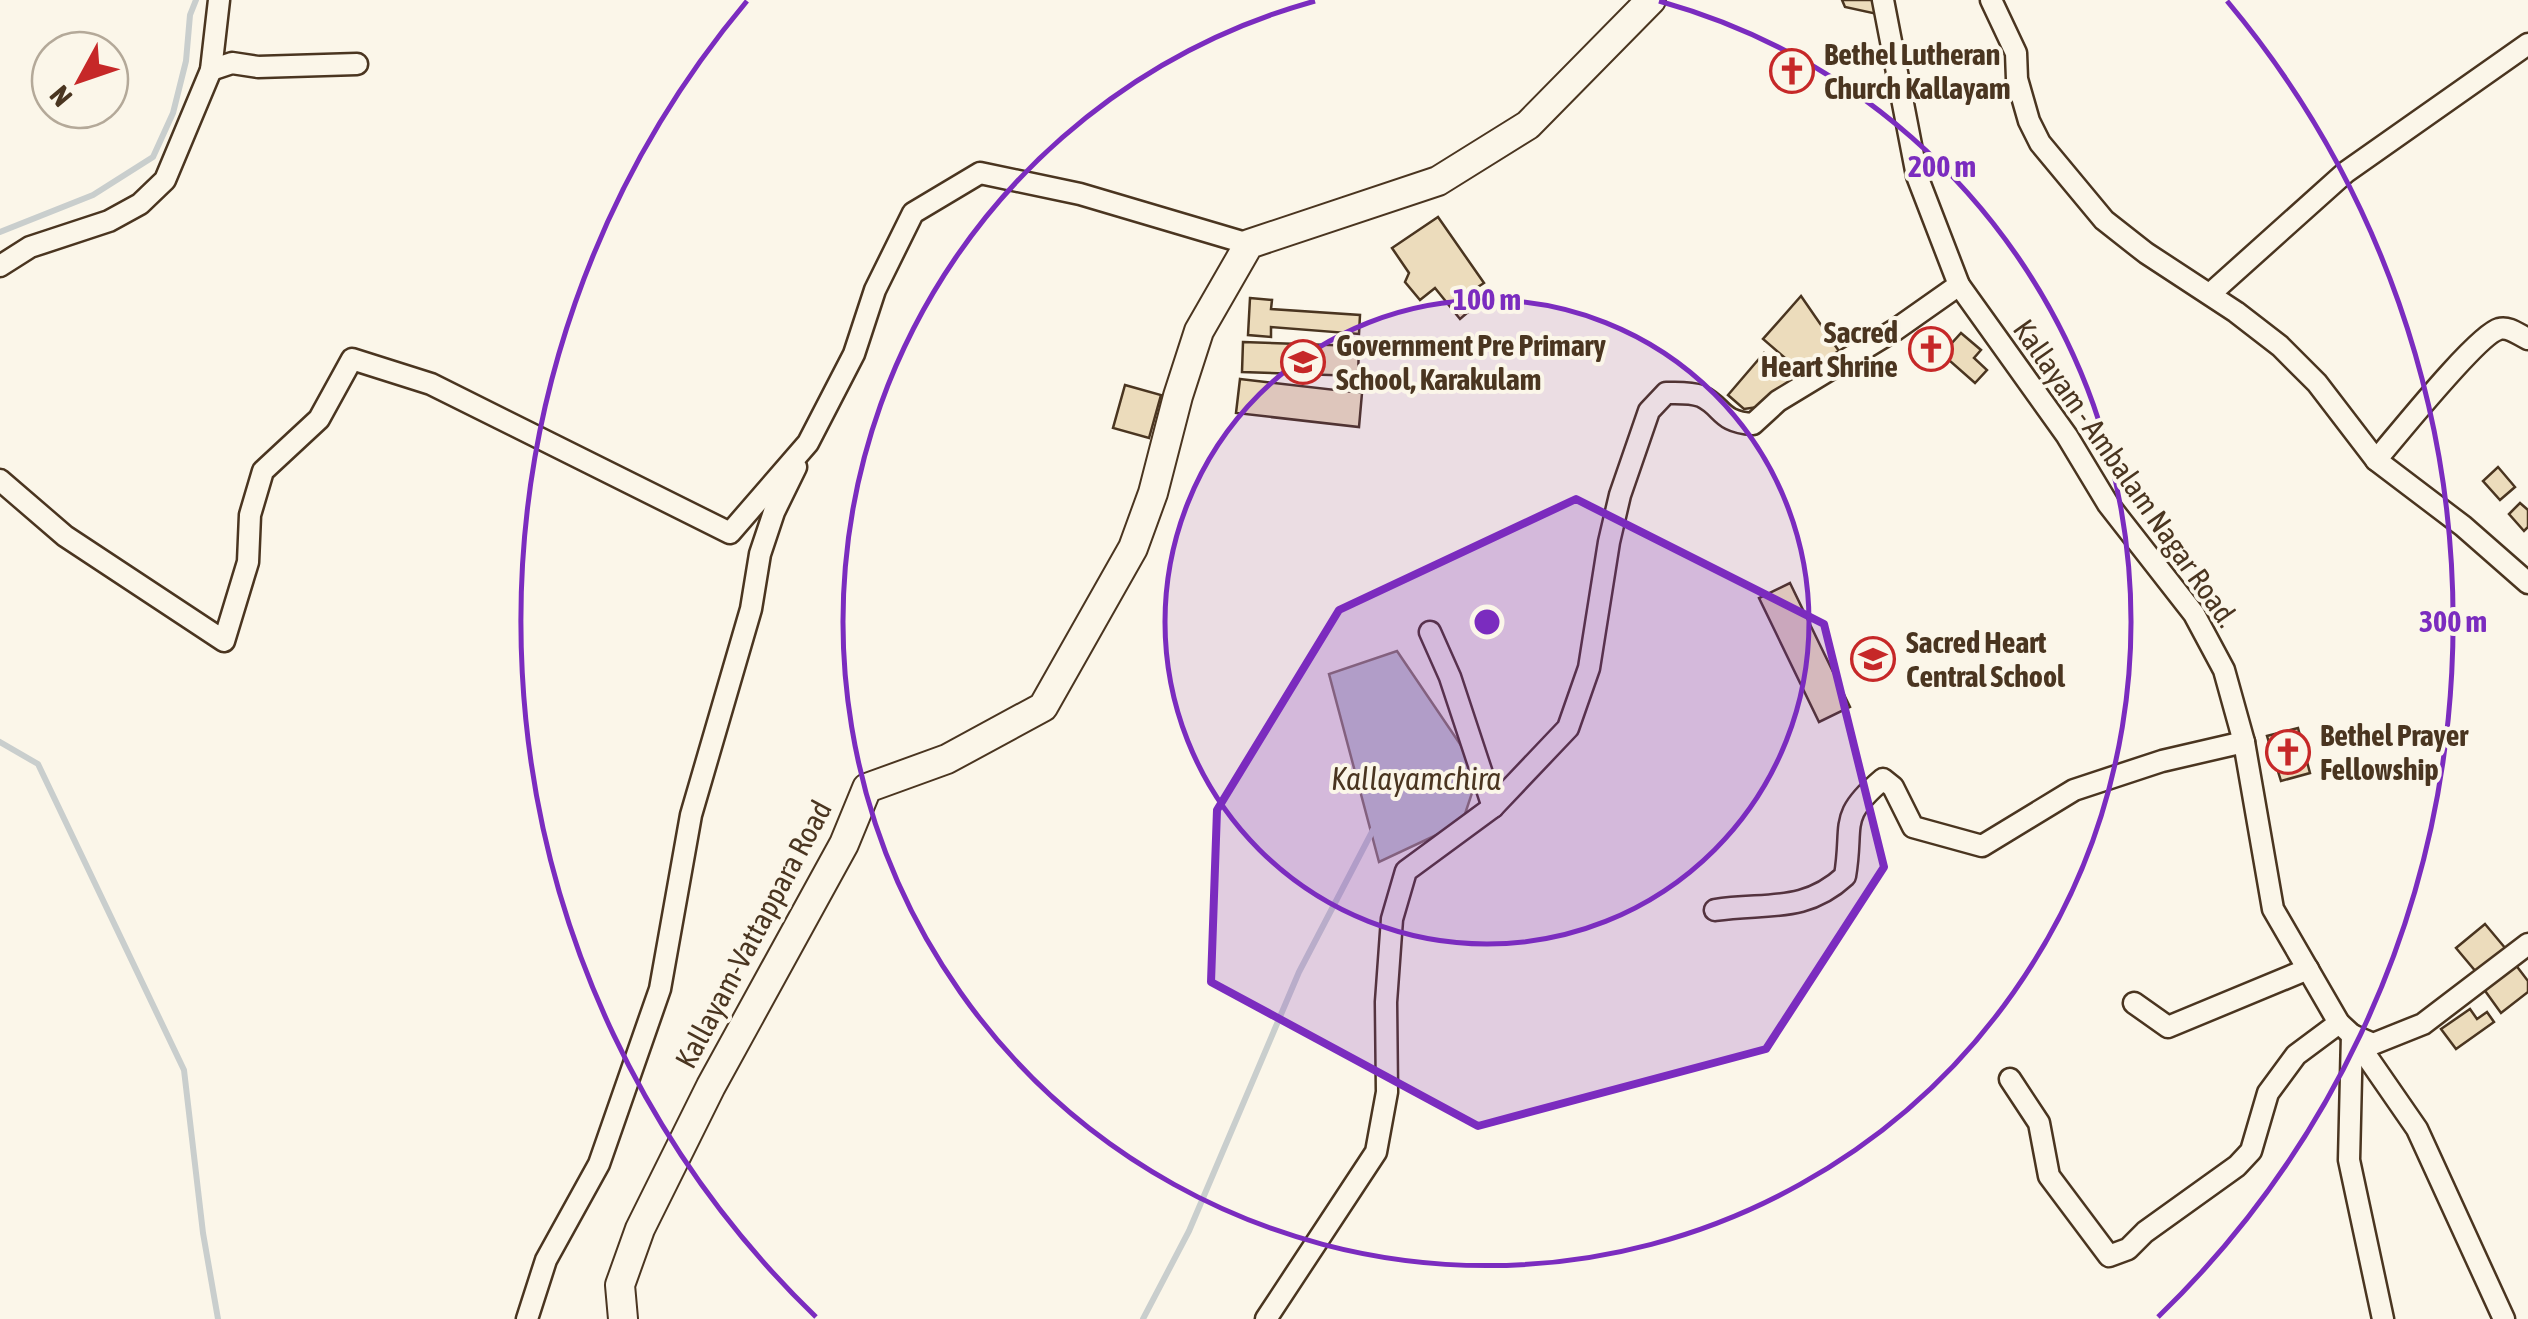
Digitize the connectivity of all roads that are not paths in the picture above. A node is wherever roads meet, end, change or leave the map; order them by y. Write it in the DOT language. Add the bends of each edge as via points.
graph roads {
  1 [pos="220,0"];
  2 [pos="1651,0"];
  3 [pos="1883,0"];
  4 [pos="1991,0"];
  5 [pos="2528,44"];
  6 [pos="357,64"];
  7 [pos="211,70"];
  8 [pos="1249,244"];
  9 [pos="0,266"];
  10 [pos="1958,285"];
  11 [pos="2210,294"];
  12 [pos="2528,339"];
  13 [pos="808,443"];
  14 [pos="2376,460"];
  15 [pos="0,480"];
  16 [pos="2528,583"];
  17 [pos="1430,632"];
  18 [pos="2244,742"];
  19 [pos="1493,807"];
  20 [pos="1715,910"];
  21 [pos="2528,944"];
  22 [pos="2308,969"];
  23 [pos="2134,1003"];
  24 [pos="2346,1029"];
  25 [pos="2010,1078"];
  26 [pos="527,1319"];
  27 [pos="623,1319"];
  28 [pos="1266,1319"];
  29 [pos="2383,1319"];
  30 [pos="2504,1319"];
  1 -- 7 [label="street"];
  2 -- 8 [label="street" via="1528,125 1438,181"];
  3 -- 10 [label="street, Kallayam - Ambalam Nagar Road." via="1917,176"];
  4 -- 11 [label="street" via="2016,54 2017,78 2040,143 2104,220"];
  5 -- 11 [label="street" via="2346,172"];
  6 -- 7 [label="street" via="232,63"];
  7 -- 9 [label="street" via="165,180 140,204 30,247"];
  8 -- 13 [label="street" via="1080,194 980,173 914,212"];
  8 -- 27 [label="street, Kallayam-Vattappara Road" via="1199,332 1133,548 1042,707 947,759 866,788 844,844 710,1086 640,1229 620,1285"];
  10 -- 18 [label="street, Kallayam - Ambalam Nagar Road." via="2108,504 2194,614 2224,670"];
  10 -- 19 [label="street" via="1778,401 1753,424 1735,423 1702,397 1681,392 1666,393 1649,410 1620,495 1589,668 1568,728"];
  11 -- 14 [label="street" via="2280,346"];
  12 -- 14 [label="street" via="2507,328 2487,336"];
  13 -- 15 [label="street" via="730,533 431,384 352,359 319,419 263,470 250,515 248,562 224,641 65,536"];
  13 -- 26 [label="street" via="760,554 751,609 691,815 660,988 599,1164 546,1260"];
  14 -- 16 [label="street"];
  17 -- 19 [label="street"];
  18 -- 20 [label="street" via="2074,790 1982,846 1913,827 1883,780 1849,816 1845,876 1829,891 1784,907"];
  18 -- 22 [label="street, Kallayam - Ambalam Nagar Road." via="2273,909"];
  19 -- 28 [label="street" via="1406,871 1392,920 1387,1092 1376,1152"];
  21 -- 24 [label="street" via="2423,1024 2373,1044"];
  22 -- 23 [label="street" via="2168,1027"];
  22 -- 24 [label="street, Kallayam - Ambalam Nagar Road."];
  24 -- 25 [label="street" via="2296,1055 2268,1093 2251,1152 2237,1166 2128,1249 2109,1256 2049,1176 2039,1123"];
  24 -- 29 [label="street" via="2349,1160"];
  24 -- 30 [label="street, Kallayam - Ambalam Nagar Road." via="2417,1129"];
}
